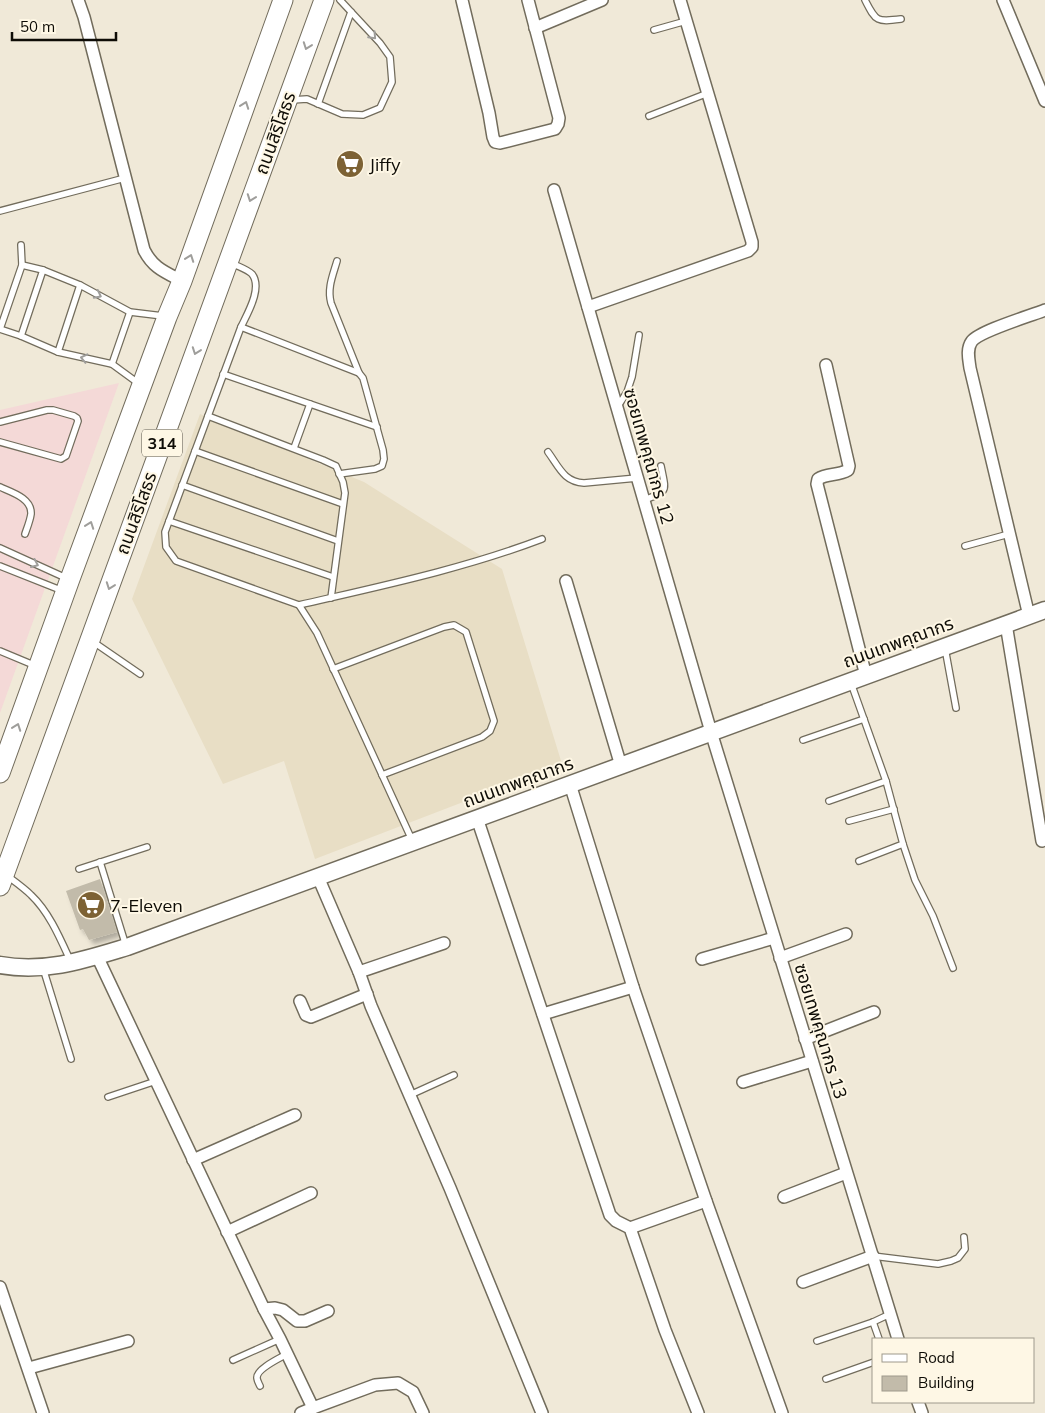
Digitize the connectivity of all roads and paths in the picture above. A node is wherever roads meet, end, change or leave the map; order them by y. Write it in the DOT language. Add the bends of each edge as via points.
graph roads {
  1 [pos="78,0"];
  2 [pos="283,0"];
  3 [pos="324,0"];
  4 [pos="340,0"];
  5 [pos="462,0"];
  6 [pos="528,0"];
  7 [pos="602,0"];
  8 [pos="680,0"];
  9 [pos="865,0"];
  10 [pos="1003,0"];
  11 [pos="351,12"];
  12 [pos="901,20"];
  13 [pos="686,21"];
  14 [pos="535,28"];
  15 [pos="654,30"];
  16 [pos="1040,77"];
  17 [pos="708,93"];
  18 [pos="287,100"];
  19 [pos="1045,101"];
  20 [pos="318,104"];
  21 [pos="649,116"];
  22 [pos="125,178"];
  23 [pos="554,190"];
  24 [pos="0,211"];
  25 [pos="21,245"];
  26 [pos="228,261"];
  27 [pos="337,261"];
  28 [pos="22,264"];
  29 [pos="43,270"];
  30 [pos="182,281"];
  31 [pos="80,286"];
  32 [pos="588,307"];
  33 [pos="1045,310"];
  34 [pos="130,312"];
  35 [pos="167,317"];
  36 [pos="241,328"];
  37 [pos="0,329"];
  38 [pos="640,335"];
  39 [pos="20,336"];
  40 [pos="58,352"];
  41 [pos="112,364"];
  42 [pos="826,365"];
  43 [pos="223,374"];
  44 [pos="359,374"];
  45 [pos="142,386"];
  46 [pos="310,404"];
  47 [pos="617,408"];
  48 [pos="208,416"];
  49 [pos="0,422"];
  50 [pos="377,427"];
  51 [pos="0,442"];
  52 [pos="294,448"];
  53 [pos="195,451"];
  54 [pos="548,452"];
  55 [pos="661,466"];
  56 [pos="339,474"];
  57 [pos="637,478"];
  58 [pos="182,485"];
  59 [pos="0,486"];
  60 [pos="644,500"];
  61 [pos="343,504"];
  62 [pos="169,520"];
  63 [pos="25,534"];
  64 [pos="1009,534"];
  65 [pos="542,539"];
  66 [pos="338,541"];
  67 [pos="965,546"];
  68 [pos="0,548"];
  69 [pos="0,566"];
  70 [pos="333,577"];
  71 [pos="566,581"];
  72 [pos="68,586"];
  73 [pos="331,598"];
  74 [pos="299,605"];
  75 [pos="1045,610"];
  76 [pos="1029,616"];
  77 [pos="1006,624"];
  78 [pos="90,640"];
  79 [pos="944,647"];
  80 [pos="0,651"];
  81 [pos="38,667"];
  82 [pos="333,669"];
  83 [pos="140,674"];
  84 [pos="866,676"];
  85 [pos="850,681"];
  86 [pos="956,708"];
  87 [pos="864,719"];
  88 [pos="711,732"];
  89 [pos="803,740"];
  90 [pos="1,765"];
  91 [pos="621,766"];
  92 [pos="382,775"];
  93 [pos="886,781"];
  94 [pos="570,784"];
  95 [pos="829,801"];
  96 [pos="894,809"];
  97 [pos="476,818"];
  98 [pos="849,821"];
  99 [pos="413,842"];
  100 [pos="1042,842"];
  101 [pos="903,844"];
  102 [pos="148,847"];
  103 [pos="859,861"];
  104 [pos="100,862"];
  105 [pos="79,869"];
  106 [pos="318,877"];
  107 [pos="2,880"];
  108 [pos="846,934"];
  109 [pos="774,938"];
  110 [pos="444,943"];
  111 [pos="127,947"];
  112 [pos="97,956"];
  113 [pos="780,958"];
  114 [pos="702,959"];
  115 [pos="72,964"];
  116 [pos="0,965"];
  117 [pos="43,968"];
  118 [pos="952,968"];
  119 [pos="359,972"];
  120 [pos="633,987"];
  121 [pos="367,994"];
  122 [pos="300,1001"];
  123 [pos="874,1012"];
  124 [pos="543,1014"];
  125 [pos="805,1039"];
  126 [pos="71,1059"];
  127 [pos="812,1061"];
  128 [pos="454,1075"];
  129 [pos="156,1081"];
  130 [pos="743,1082"];
  131 [pos="410,1095"];
  132 [pos="108,1097"];
  133 [pos="295,1116"];
  134 [pos="193,1160"];
  135 [pos="846,1173"];
  136 [pos="311,1193"];
  137 [pos="784,1196"];
  138 [pos="706,1201"];
  139 [pos="630,1228"];
  140 [pos="228,1232"];
  141 [pos="964,1237"];
  142 [pos="873,1256"];
  143 [pos="803,1282"];
  144 [pos="0,1287"];
  145 [pos="264,1310"];
  146 [pos="328,1311"];
  147 [pos="890,1314"];
  148 [pos="873,1322"];
  149 [pos="879,1338"];
  150 [pos="898,1338"];
  151 [pos="280,1339"];
  152 [pos="128,1341"];
  153 [pos="817,1341"];
  154 [pos="288,1354"];
  155 [pos="233,1360"];
  156 [pos="872,1363"];
  157 [pos="29,1368"];
  158 [pos="826,1379"];
  159 [pos="260,1386"];
  160 [pos="313,1408"];
  161 [pos="43,1413"];
  162 [pos="301,1413"];
  163 [pos="423,1413"];
  164 [pos="542,1413"];
  165 [pos="698,1413"];
  166 [pos="782,1413"];
  1 -- 22 [label="street"];
  30 -- 2 [label="highway, 314, one-way"];
  3 -- 18 [label="highway, ถนนสิริโสธร / 314, one-way"];
  4 -- 11 [label="lane"];
  5 -- 14 [label="street" via="495,142 556,128 558,124"];
  6 -- 14 [label="street"];
  7 -- 14 [label="street"];
  8 -- 13 [label="street"];
  9 -- 12 [label="lane" via="871,12 883,22"];
  10 -- 16 [label="street"];
  11 -- 20 [label="lane"];
  11 -- 20 [label="lane, one-way" via="390,58 392,82 380,108 363,115 342,114"];
  13 -- 15 [label="lane"];
  13 -- 17 [label="street"];
  16 -- 19 [label="street"];
  17 -- 21 [label="lane"];
  17 -- 32 [label="street" via="752,247"];
  18 -- 20 [label="lane" via="307,99"];
  18 -- 26 [label="highway, ถนนสิริโสธร / 314, one-way"];
  22 -- 24 [label="lane"];
  22 -- 30 [label="street" via="149,260"];
  23 -- 32 [label="street, ซอยเทพคุณากร 12"];
  25 -- 28 [label="lane"];
  26 -- 36 [label="lane" via="251,274 256,282 255,294"];
  26 -- 78 [label="highway, ถนนสิริโสธร / 314, one-way"];
  27 -- 44 [label="lane" via="329,296"];
  28 -- 29 [label="lane"];
  28 -- 37 [label="lane"];
  29 -- 31 [label="lane"];
  29 -- 39 [label="lane"];
  30 -- 35 [label="highway, 314"];
  31 -- 34 [label="lane, one-way"];
  31 -- 40 [label="lane"];
  32 -- 47 [label="street, ซอยเทพคุณากร 12"];
  33 -- 64 [label="street" via="980,335 971,342 968,352"];
  34 -- 35 [label="lane"];
  34 -- 41 [label="lane"];
  35 -- 45 [label="highway, 314"];
  36 -- 43 [label="lane"];
  36 -- 44 [label="lane"];
  37 -- 39 [label="lane"];
  38 -- 47 [label="lane" via="632,377"];
  39 -- 40 [label="lane"];
  41 -- 40 [label="lane, one-way"];
  41 -- 45 [label="lane"];
  42 -- 84 [label="street" via="849,466 843,473 823,476 817,484"];
  43 -- 46 [label="lane"];
  43 -- 48 [label="lane"];
  44 -- 50 [label="lane" via="367,387"];
  72 -- 45 [label="highway, 314, one-way"];
  46 -- 50 [label="lane"];
  46 -- 52 [label="lane"];
  47 -- 57 [label="street, ซอยเทพคุณากร 12"];
  48 -- 52 [label="lane"];
  48 -- 53 [label="lane"];
  49 -- 51 [label="lane" via="47,410 74,416 78,421 66,456 61,459"];
  50 -- 56 [label="lane" via="383,450 382,466"];
  52 -- 56 [label="lane" via="336,466"];
  53 -- 58 [label="lane"];
  53 -- 61 [label="lane"];
  54 -- 57 [label="lane" via="566,478 576,483"];
  55 -- 60 [label="lane" via="664,491"];
  56 -- 61 [label="lane" via="343,482"];
  57 -- 60 [label="street, ซอยเทพคุณากร 12"];
  58 -- 62 [label="lane"];
  58 -- 66 [label="lane"];
  59 -- 63 [label="lane" via="24,499 30,507"];
  60 -- 88 [label="street, ซอยเทพคุณากร 12"];
  61 -- 66 [label="lane"];
  62 -- 70 [label="lane"];
  62 -- 74 [label="lane" via="165,532 166,547 176,561"];
  64 -- 67 [label="lane"];
  64 -- 76 [label="street"];
  65 -- 73 [label="lane" via="447,570"];
  66 -- 70 [label="lane"];
  68 -- 72 [label="lane, one-way"];
  69 -- 72 [label="lane"];
  70 -- 73 [label="lane"];
  71 -- 91 [label="street"];
  72 -- 81 [label="highway, 314"];
  73 -- 74 [label="lane"];
  74 -- 82 [label="lane" via="317,633"];
  75 -- 76 [label="main road, ถนนเทพคุณากร"];
  76 -- 77 [label="main road, ถนนเทพคุณากร"];
  77 -- 79 [label="main road, ถนนเทพคุณากร"];
  77 -- 100 [label="street"];
  78 -- 83 [label="lane"];
  78 -- 107 [label="highway, ถนนสิริโสธร / 314"];
  79 -- 84 [label="main road, ถนนเทพคุณากร"];
  79 -- 86 [label="lane"];
  80 -- 81 [label="lane"];
  90 -- 81 [label="highway, 314, one-way"];
  82 -- 92 [label="lane"];
  82 -- 92 [label="lane" via="444,627 454,625 466,632 494,721 490,731 482,737"];
  84 -- 85 [label="main road, ถนนเทพคุณากร"];
  85 -- 87 [label="lane"];
  85 -- 88 [label="main road, ถนนเทพคุณากร"];
  87 -- 89 [label="lane"];
  87 -- 93 [label="lane"];
  88 -- 91 [label="main road, ถนนเทพคุณากร"];
  88 -- 109 [label="street, ซอยเทพคุณากร 13"];
  91 -- 94 [label="main road, ถนนเทพคุณากร"];
  92 -- 99 [label="lane"];
  93 -- 95 [label="lane"];
  93 -- 96 [label="lane"];
  94 -- 97 [label="main road, ถนนเทพคุณากร"];
  94 -- 120 [label="street"];
  96 -- 98 [label="lane"];
  96 -- 101 [label="lane"];
  97 -- 99 [label="main road, ถนนเทพคุณากร"];
  97 -- 124 [label="street"];
  99 -- 106 [label="main road, ถนนเทพคุณากร"];
  101 -- 103 [label="lane"];
  101 -- 118 [label="lane"];
  102 -- 104 [label="lane"];
  104 -- 105 [label="lane"];
  104 -- 111 [label="lane"];
  106 -- 111 [label="main road, ถนนเทพคุณากร"];
  106 -- 119 [label="street"];
  107 -- 115 [label="lane" via="32,896 43,908"];
  108 -- 113 [label="street"];
  109 -- 113 [label="street, ซอยเทพคุณากร 13"];
  109 -- 114 [label="street"];
  110 -- 119 [label="street"];
  111 -- 112 [label="main road, ถนนเทพคุณากร"];
  112 -- 115 [label="main road, ถนนเทพคุณากร"];
  112 -- 129 [label="street"];
  113 -- 125 [label="street, ซอยเทพคุณากร 13"];
  115 -- 117 [label="main road, ถนนเทพคุณากร"];
  116 -- 117 [label="main road, ถนนเทพคุณากร"];
  117 -- 126 [label="lane"];
  119 -- 121 [label="street"];
  120 -- 124 [label="street"];
  120 -- 138 [label="street"];
  121 -- 122 [label="street" via="311,1017 306,1015"];
  121 -- 131 [label="street"];
  123 -- 125 [label="street"];
  124 -- 139 [label="street" via="610,1215"];
  125 -- 127 [label="street, ซอยเทพคุณากร 13"];
  127 -- 130 [label="street"];
  127 -- 135 [label="street, ซอยเทพคุณากร 13"];
  128 -- 131 [label="lane"];
  129 -- 132 [label="lane"];
  129 -- 134 [label="street"];
  131 -- 164 [label="street"];
  133 -- 134 [label="street"];
  134 -- 140 [label="street"];
  135 -- 137 [label="street"];
  135 -- 142 [label="street, ซอยเทพคุณากร 13"];
  136 -- 140 [label="street"];
  138 -- 139 [label="street"];
  138 -- 166 [label="street"];
  139 -- 165 [label="street"];
  140 -- 145 [label="street"];
  141 -- 142 [label="lane" via="964,1248 958,1258 938,1264"];
  142 -- 143 [label="street"];
  142 -- 147 [label="street, ซอยเทพคุณากร 13"];
  144 -- 157 [label="street"];
  145 -- 146 [label="street" via="283,1310 298,1321"];
  145 -- 151 [label="street"];
  147 -- 148 [label="lane"];
  147 -- 150 [label="street, ซอยเทพคุณากร 13"];
  148 -- 149 [label="lane"];
  148 -- 153 [label="lane"];
  151 -- 154 [label="street"];
  151 -- 155 [label="lane"];
  152 -- 157 [label="street"];
  154 -- 159 [label="lane" via="262,1369 257,1378"];
  154 -- 160 [label="street"];
  156 -- 158 [label="lane"];
  157 -- 161 [label="street"];
  160 -- 162 [label="street"];
  160 -- 163 [label="street" via="375,1385 398,1383 413,1392"];
}
